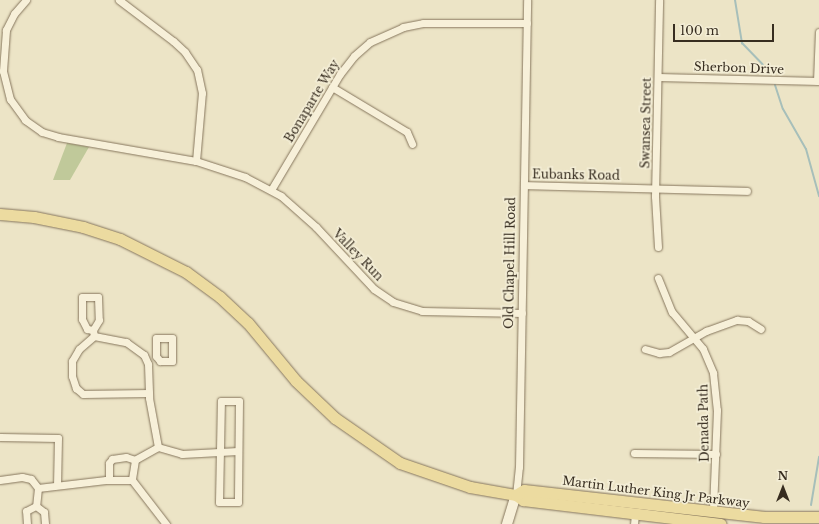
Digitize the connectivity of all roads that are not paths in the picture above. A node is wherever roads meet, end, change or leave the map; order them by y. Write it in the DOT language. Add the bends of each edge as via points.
graph roads {
  1 [pos="26,0"];
  2 [pos="119,0"];
  3 [pos="527,0"];
  4 [pos="659,0"];
  5 [pos="527,23"];
  6 [pos="819,32"];
  7 [pos="658,77"];
  8 [pos="818,81"];
  9 [pos="332,86"];
  10 [pos="412,144"];
  11 [pos="196,161"];
  12 [pos="524,185"];
  13 [pos="655,188"];
  14 [pos="272,190"];
  15 [pos="747,191"];
  16 [pos="0,214"];
  17 [pos="658,247"];
  18 [pos="658,278"];
  19 [pos="522,313"];
  20 [pos="761,330"];
  21 [pos="94,333"];
  22 [pos="694,338"];
  23 [pos="645,349"];
  24 [pos="156,356"];
  25 [pos="147,359"];
  26 [pos="149,393"];
  27 [pos="0,436"];
  28 [pos="158,447"];
  29 [pos="221,451"];
  30 [pos="238,451"];
  31 [pos="634,453"];
  32 [pos="716,454"];
  33 [pos="135,460"];
  34 [pos="0,480"];
  35 [pos="109,480"];
  36 [pos="132,480"];
  37 [pos="57,485"];
  38 [pos="38,488"];
  39 [pos="516,494"];
  40 [pos="36,506"];
  41 [pos="713,512"];
  42 [pos="819,517"];
  43 [pos="635,519"];
  44 [pos="27,524"];
  45 [pos="45,524"];
  46 [pos="166,524"];
  47 [pos="507,524"];
  48 [pos="721,524"];
  1 -- 11 [label="street, Valley Run" via="14,14 6,30 3,71 10,99 24,120 42,132 58,138"];
  2 -- 11 [label="street" via="173,41 185,52 197,70 202,93"];
  3 -- 5 [label="street, Old Chapel Hill Road"];
  4 -- 7 [label="street, Swansea Street"];
  5 -- 9 [label="street, Bonaparte Way" via="440,22 403,27 376,39 354,56"];
  5 -- 12 [label="street, Old Chapel Hill Road"];
  6 -- 8 [label="street"];
  7 -- 8 [label="street, Sherbon Drive"];
  7 -- 13 [label="street, Swansea Street"];
  9 -- 10 [label="street" via="407,132"];
  9 -- 14 [label="street, Bonaparte Way"];
  11 -- 14 [label="street, Valley Run" via="233,172"];
  12 -- 13 [label="street, Eubanks Road"];
  12 -- 19 [label="street, Old Chapel Hill Road"];
  13 -- 15 [label="street, Eubanks Road"];
  13 -- 17 [label="street, Swansea Street"];
  14 -- 19 [label="street, Valley Run" via="293,206 374,289 393,302 422,311"];
  16 -- 39 [label="main road, Martin Luther King Jr Parkway" via="34,217 84,227 120,239 186,272 226,302 248,323 318,403 367,443 400,463 421,472 470,487"];
  18 -- 22 [label="street, Denada Path" via="672,312"];
  19 -- 39 [label="street, Old Chapel Hill Road" via="520,467"];
  20 -- 22 [label="street" via="748,321 737,320 722,324"];
  21 -- 21 [label="street" via="99,320 98,297 82,297 82,320 87,329"];
  21 -- 25 [label="street" via="126,342 140,350"];
  21 -- 26 [label="street" via="72,361 72,376 76,388 84,394"];
  22 -- 23 [label="street" via="669,352 659,353"];
  22 -- 32 [label="street, Denada Path" via="709,362 715,384"];
  24 -- 25 [label="street"];
  25 -- 26 [label="street"];
  26 -- 28 [label="street"];
  27 -- 37 [label="street" via="58,438"];
  28 -- 29 [label="street" via="182,454"];
  28 -- 33 [label="street"];
  29 -- 30 [label="street"];
  29 -- 30 [label="street" via="221,401 239,401"];
  29 -- 30 [label="street" via="220,502 238,502"];
  31 -- 32 [label="street"];
  32 -- 41 [label="street, Denada Path"];
  33 -- 35 [label="street" via="126,456 112,459 109,463"];
  33 -- 36 [label="street"];
  34 -- 38 [label="street" via="26,477"];
  35 -- 36 [label="street"];
  35 -- 37 [label="street"];
  36 -- 46 [label="street"];
  37 -- 38 [label="street"];
  38 -- 40 [label="street"];
  39 -- 41 [label="main road, Martin Luther King Jr Parkway" via="524,490"];
  39 -- 43 [label="main road, Martin Luther King Jr Parkway" via="524,500"];
  39 -- 47 [label="street, Old Chapel Hill Road"];
  40 -- 44 [label="street" via="26,511"];
  40 -- 45 [label="street" via="44,512"];
  41 -- 42 [label="main road, Martin Luther King Jr Parkway" via="764,517"];
  43 -- 48 [label="main road, Martin Luther King Jr Parkway"];
}
